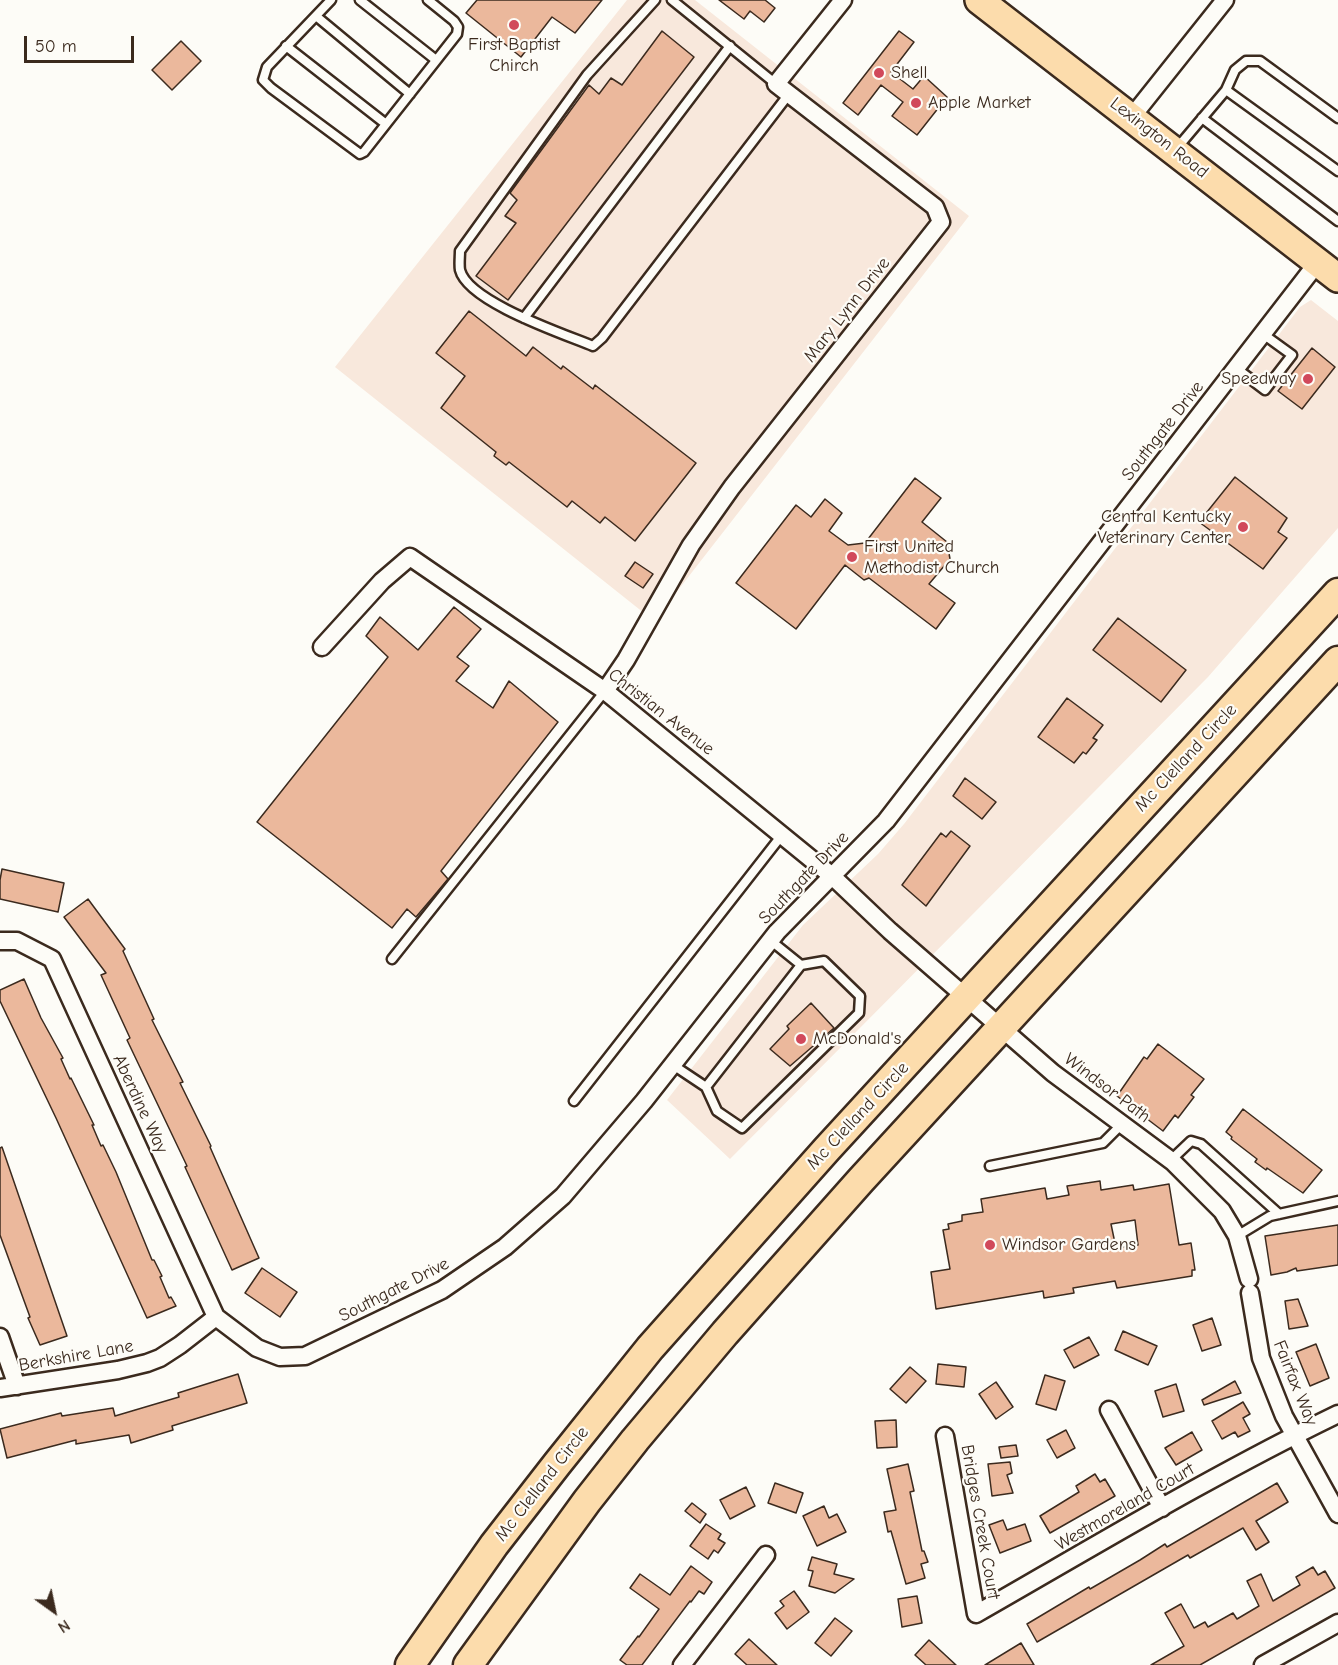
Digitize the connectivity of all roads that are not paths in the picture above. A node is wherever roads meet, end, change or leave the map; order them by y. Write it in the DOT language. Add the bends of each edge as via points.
graph roads {
  1 [pos="331,0"];
  2 [pos="360,0"];
  3 [pos="428,0"];
  4 [pos="655,0"];
  5 [pos="672,0"];
  6 [pos="979,0"];
  7 [pos="1225,0"];
  8 [pos="837,2"];
  9 [pos="316,16"];
  10 [pos="286,46"];
  11 [pos="730,46"];
  12 [pos="436,60"];
  13 [pos="783,89"];
  14 [pos="1226,90"];
  15 [pos="410,94"];
  16 [pos="1131,118"];
  17 [pos="1202,118"];
  18 [pos="1338,118"];
  19 [pos="386,124"];
  20 [pos="1175,150"];
  21 [pos="1338,171"];
  22 [pos="1338,221"];
  23 [pos="1328,270"];
  24 [pos="524,318"];
  25 [pos="1263,334"];
  26 [pos="1236,368"];
  27 [pos="1338,593"];
  28 [pos="322,647"];
  29 [pos="1338,661"];
  30 [pos="605,691"];
  31 [pos="782,834"];
  32 [pos="832,876"];
  33 [pos="770,940"];
  34 [pos="0,941"];
  35 [pos="392,959"];
  36 [pos="801,965"];
  37 [pos="967,997"];
  38 [pos="1001,1028"];
  39 [pos="673,1065"];
  40 [pos="706,1087"];
  41 [pos="574,1101"];
  42 [pos="1122,1124"];
  43 [pos="1171,1160"];
  44 [pos="990,1166"];
  45 [pos="1338,1201"];
  46 [pos="1222,1211"];
  47 [pos="1280,1214"];
  48 [pos="1237,1236"];
  49 [pos="216,1317"];
  50 [pos="0,1337"];
  51 [pos="17,1386"];
  52 [pos="0,1388"];
  53 [pos="1109,1410"];
  54 [pos="1338,1414"];
  55 [pos="1294,1435"];
  56 [pos="945,1436"];
  57 [pos="1162,1508"];
  58 [pos="1338,1514"];
  59 [pos="766,1556"];
  60 [pos="976,1614"];
  61 [pos="1338,1623"];
  62 [pos="685,1664"];
  63 [pos="410,1665"];
  64 [pos="468,1665"];
  65 [pos="1263,1665"];
  1 -- 9 [label="lane"];
  2 -- 12 [label="lane"];
  3 -- 12 [label="lane" via="458,27 457,34"];
  4 -- 24 [label="lane" via="587,75 460,251 460,272 476,291"];
  5 -- 11 [label="lane"];
  6 -- 16 [label="main road, Lexington Road"];
  7 -- 16 [label="street"];
  8 -- 13 [label="street"];
  9 -- 10 [label="lane"];
  9 -- 15 [label="lane"];
  10 -- 19 [label="lane"];
  10 -- 19 [label="lane" via="267,67 262,80 271,88 360,154"];
  11 -- 13 [label="lane"];
  11 -- 24 [label="lane"];
  12 -- 15 [label="lane"];
  13 -- 24 [label="lane" via="593,346"];
  13 -- 30 [label="street, Mary Lynn Drive" via="935,207 940,222 732,487 691,545"];
  14 -- 17 [label="lane"];
  14 -- 18 [label="lane" via="1235,70 1246,62 1260,61"];
  14 -- 21 [label="lane"];
  15 -- 19 [label="lane"];
  16 -- 20 [label="main road, Lexington Road"];
  17 -- 20 [label="lane"];
  17 -- 22 [label="lane"];
  20 -- 23 [label="main road, Lexington Road"];
  23 -- 25 [label="street, Southgate Drive"];
  25 -- 26 [label="street, Southgate Drive"];
  25 -- 26 [label="lane" via="1292,355 1265,390"];
  26 -- 32 [label="street, Southgate Drive" via="886,821"];
  27 -- 37 [label="highway, Mc Clelland Circle"];
  28 -- 30 [label="street, Christian Avenue" via="382,582 410,558"];
  29 -- 38 [label="highway"];
  30 -- 31 [label="street, Christian Avenue"];
  30 -- 35 [label="lane"];
  31 -- 32 [label="street, Christian Avenue"];
  31 -- 41 [label="lane"];
  32 -- 33 [label="street, Southgate Drive"];
  32 -- 37 [label="street, Christian Avenue"];
  33 -- 36 [label="lane"];
  33 -- 39 [label="street, Southgate Drive"];
  34 -- 49 [label="street, Aberdine Way" via="17,941 52,959"];
  36 -- 40 [label="lane"];
  36 -- 40 [label="lane" via="824,961 860,996 859,1013 742,1128 717,1111"];
  37 -- 38 [label="street, Windsor Path"];
  37 -- 63 [label="highway, Mc Clelland Circle" via="650,1348 494,1545"];
  38 -- 42 [label="street, Windsor Path"];
  38 -- 64 [label="highway" via="772,1279 657,1414 586,1501"];
  39 -- 40 [label="lane"];
  39 -- 49 [label="street, Southgate Drive" via="563,1196 506,1247 442,1290 305,1356 280,1357 257,1348"];
  42 -- 43 [label="street, Windsor Path"];
  42 -- 44 [label="lane" via="1103,1143"];
  43 -- 46 [label="street, Windsor Path"];
  43 -- 47 [label="lane" via="1191,1141 1201,1144"];
  45 -- 47 [label="lane"];
  46 -- 48 [label="street, Fairfax Way"];
  47 -- 48 [label="lane"];
  48 -- 55 [label="street, Fairfax Way" via="1250,1286 1261,1358"];
  49 -- 51 [label="street, Berkshire Lane" via="180,1345 147,1363"];
  50 -- 51 [label="street"];
  51 -- 52 [label="street, Berkshire Lane"];
  53 -- 57 [label="street"];
  54 -- 55 [label="street, Westmoreland Court"];
  55 -- 57 [label="street, Westmoreland Court"];
  55 -- 58 [label="street, Fairfax Way"];
  56 -- 60 [label="street, Bridges Creek Court"];
  57 -- 60 [label="street, Westmoreland Court"];
  59 -- 62 [label="street"];
  61 -- 65 [label="street"];
}
